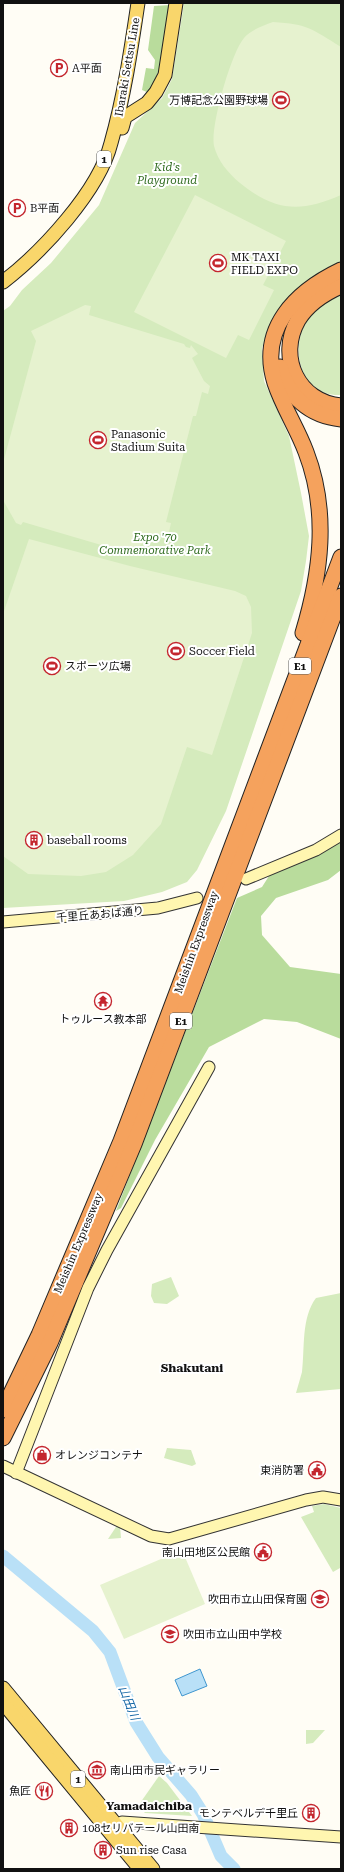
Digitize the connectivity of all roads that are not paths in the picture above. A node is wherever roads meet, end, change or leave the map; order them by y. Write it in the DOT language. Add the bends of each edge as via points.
graph roads {
  1 [pos="138,3"];
  2 [pos="176,3"];
  3 [pos="112,142"];
  4 [pos="341,270"];
  5 [pos="341,277"];
  6 [pos="3,282"];
  7 [pos="341,286"];
  8 [pos="293,303"];
  9 [pos="341,406"];
  10 [pos="341,418"];
  11 [pos="341,557"];
  12 [pos="341,596"];
  13 [pos="341,600"];
  14 [pos="333,617"];
  15 [pos="260,774"];
  16 [pos="341,835"];
  17 [pos="246,879"];
  18 [pos="196,898"];
  19 [pos="3,922"];
  20 [pos="209,1067"];
  21 [pos="3,1410"];
  22 [pos="3,1438"];
  23 [pos="3,1466"];
  24 [pos="16,1473"];
  25 [pos="341,1500"];
  26 [pos="3,1688"];
  27 [pos="3,1704"];
  28 [pos="341,1827"];
  29 [pos="113,1828"];
  30 [pos="337,1836"];
  31 [pos="140,1869"];
  32 [pos="153,1869"];
  1 -- 3 [label="main road, Ibaraki Settsu Line / 1" via="123,98"];
  2 -- 3 [label="main road" via="165,76 147,103 125,117 119,138"];
  3 -- 6 [label="main road, Ibaraki Settsu Line / 1" via="83,198 54,234"];
  4 -- 8 [label="highway" via="319,282"];
  5 -- 8 [label="highway" via="327,282"];
  5 -- 10 [label="highway" via="311,295 296,310 285,327 280,349 280,367 290,392 301,404 324,416"];
  7 -- 9 [label="highway" via="320,298 299,318 292,334 289,352 292,369 306,391 322,402"];
  8 -- 15 [label="highway" via="281,318 273,335 270,363 279,395 301,440 315,478 320,505 321,543 309,612"];
  11 -- 15 [label="highway, Meishin Expressway / E1"];
  12 -- 14 [label="highway, Meishin Expressway / E1"];
  13 -- 14 [label="highway"];
  14 -- 22 [label="highway, Meishin Expressway / E1" via="128,1158 50,1343"];
  15 -- 21 [label="highway, Meishin Expressway / E1" via="121,1141 39,1335"];
  16 -- 17 [label="street" via="316,850"];
  18 -- 19 [label="street, 千里丘あおば通り" via="158,908"];
  20 -- 24 [label="street" via="88,1288"];
  23 -- 24 [label="street"];
  24 -- 25 [label="street" via="151,1536 169,1539 306,1500 323,1497"];
  26 -- 29 [label="main road, 1"];
  27 -- 29 [label="main road, 1"];
  28 -- 30 [label="street"];
  29 -- 30 [label="street" via="122,1822"];
  29 -- 31 [label="main road, 1"];
  29 -- 32 [label="main road, 1"];
}
